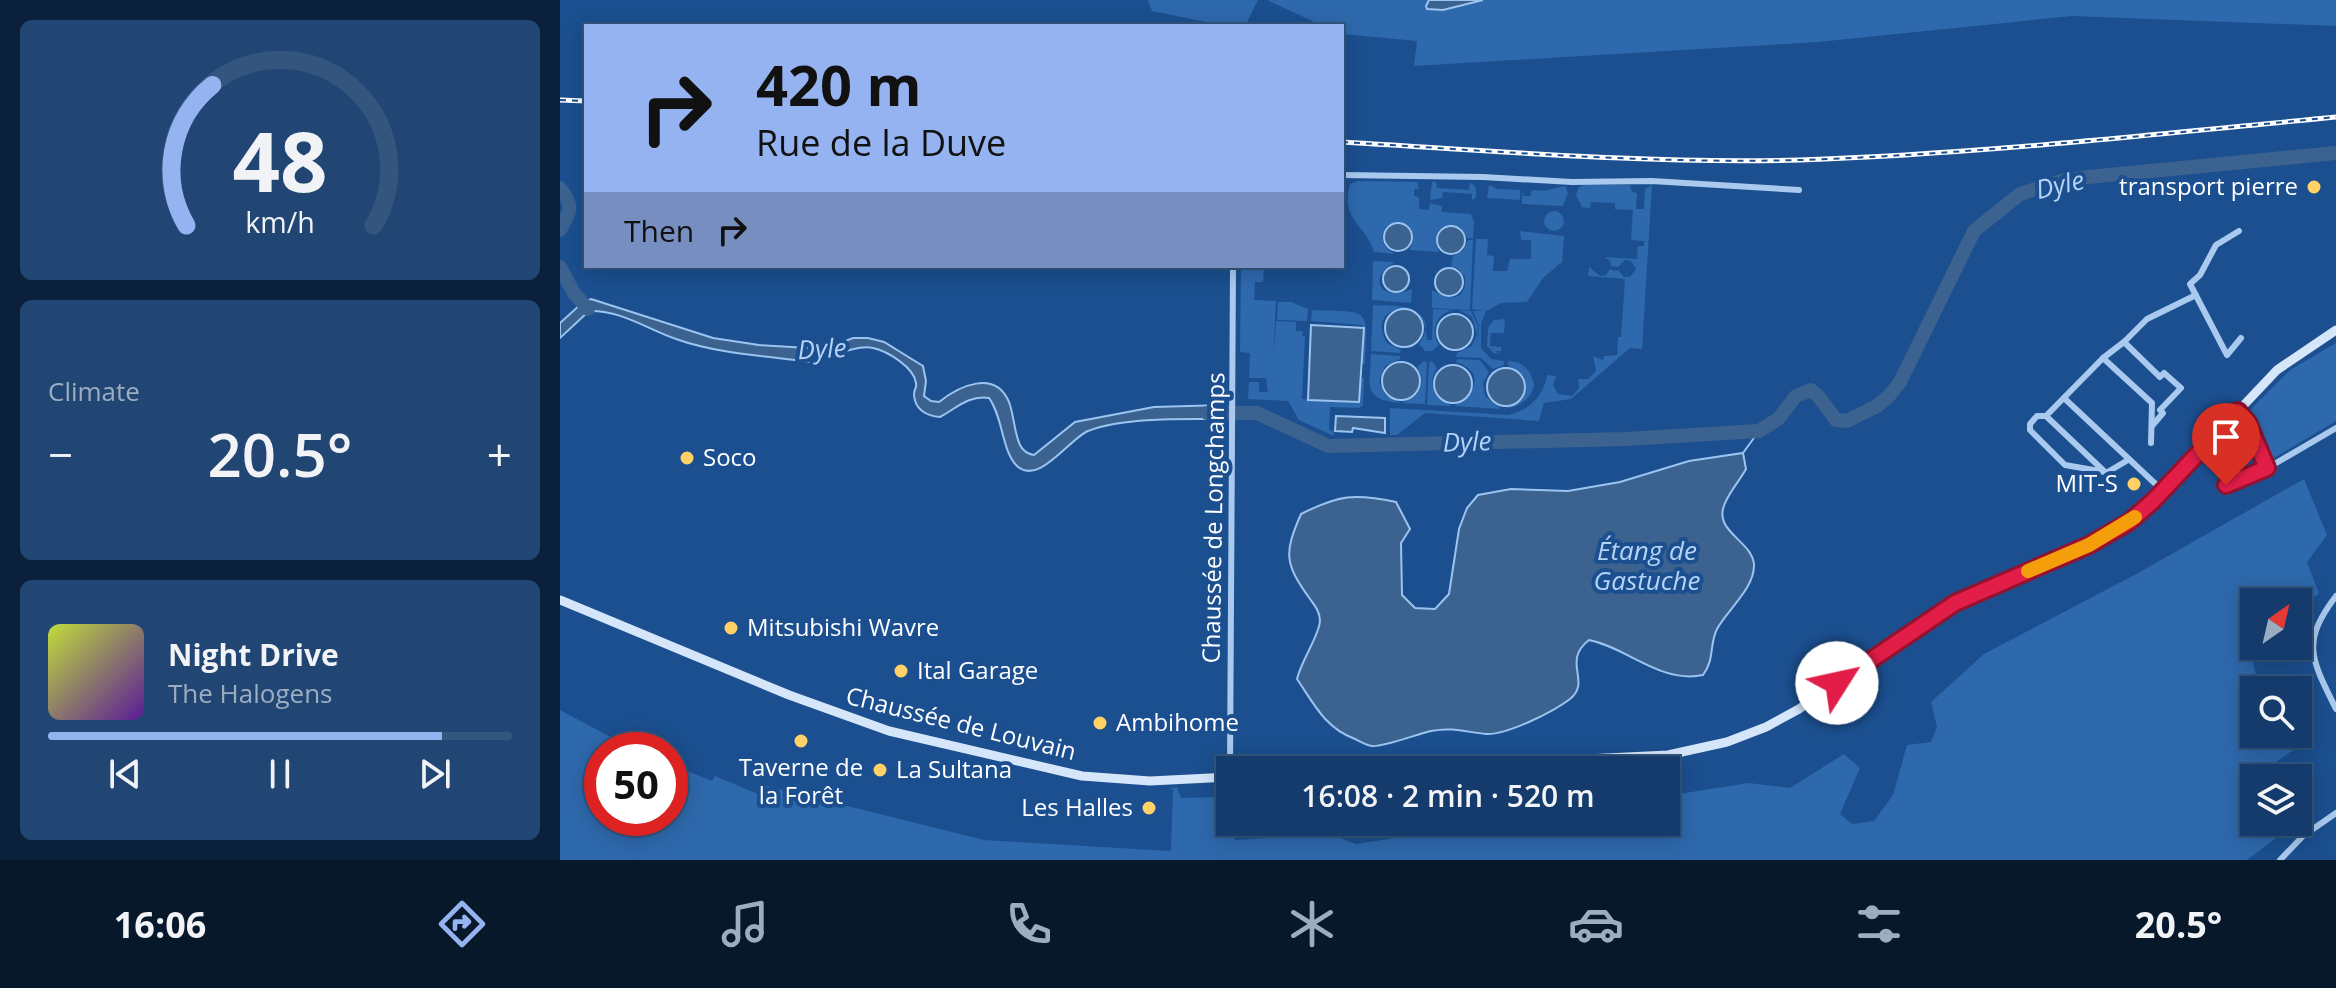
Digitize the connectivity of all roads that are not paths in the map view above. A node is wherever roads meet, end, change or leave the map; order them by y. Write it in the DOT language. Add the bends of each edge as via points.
graph roads {
  1 [pos="1344,175"];
  2 [pos="1799,190"];
  3 [pos="2239,231"];
  4 [pos="1233,268"];
  5 [pos="2196,295"];
  6 [pos="2336,330"];
  7 [pos="2241,338"];
  8 [pos="2124,342"];
  9 [pos="2103,358"];
  10 [pos="2064,398"];
  11 [pos="2238,411"];
  12 [pos="2046,416"];
  13 [pos="2152,426"];
  14 [pos="2336,428"];
  15 [pos="2151,443"];
  16 [pos="2128,460"];
  17 [pos="2268,464"];
  18 [pos="2106,473"];
  19 [pos="2226,485"];
  20 [pos="2163,491"];
  21 [pos="2336,596"];
  22 [pos="560,600"];
  23 [pos="2336,709"];
  24 [pos="1230,756"];
  25 [pos="1648,756"];
  26 [pos="1216,778"];
  27 [pos="2336,813"];
  28 [pos="2280,860"];
  1 -- 2 [label="street" via="1652,181"];
  3 -- 5 [label="street" via="2216,245 2190,284"];
  4 -- 24 [label="street, Chaussée de Longchamps"];
  5 -- 7 [label="street" via="2227,355"];
  5 -- 8 [label="street" via="2147,319"];
  6 -- 11 [label="main road" via="2277,370"];
  8 -- 9 [label="street"];
  8 -- 13 [label="street" via="2160,377 2164,373 2181,388"];
  9 -- 10 [label="street"];
  9 -- 13 [label="street" via="2152,403"];
  10 -- 12 [label="street"];
  10 -- 16 [label="street"];
  11 -- 17 [label="street"];
  11 -- 20 [label="main road"];
  12 -- 18 [label="street"];
  12 -- 18 [label="street" via="2037,416 2030,430 2065,465"];
  13 -- 15 [label="street"];
  14 -- 17 [label="street"];
  16 -- 18 [label="street"];
  16 -- 20 [label="street"];
  17 -- 19 [label="street"];
  20 -- 25 [label="main road" via="2116,531 1931,617 1785,718 1727,742"];
  21 -- 23 [label="street" via="2316,626 2313,649"];
  22 -- 26 [label="main road, Chaussée de Louvain" via="889,731 1082,776 1150,781"];
  27 -- 28 [label="street"];
}
